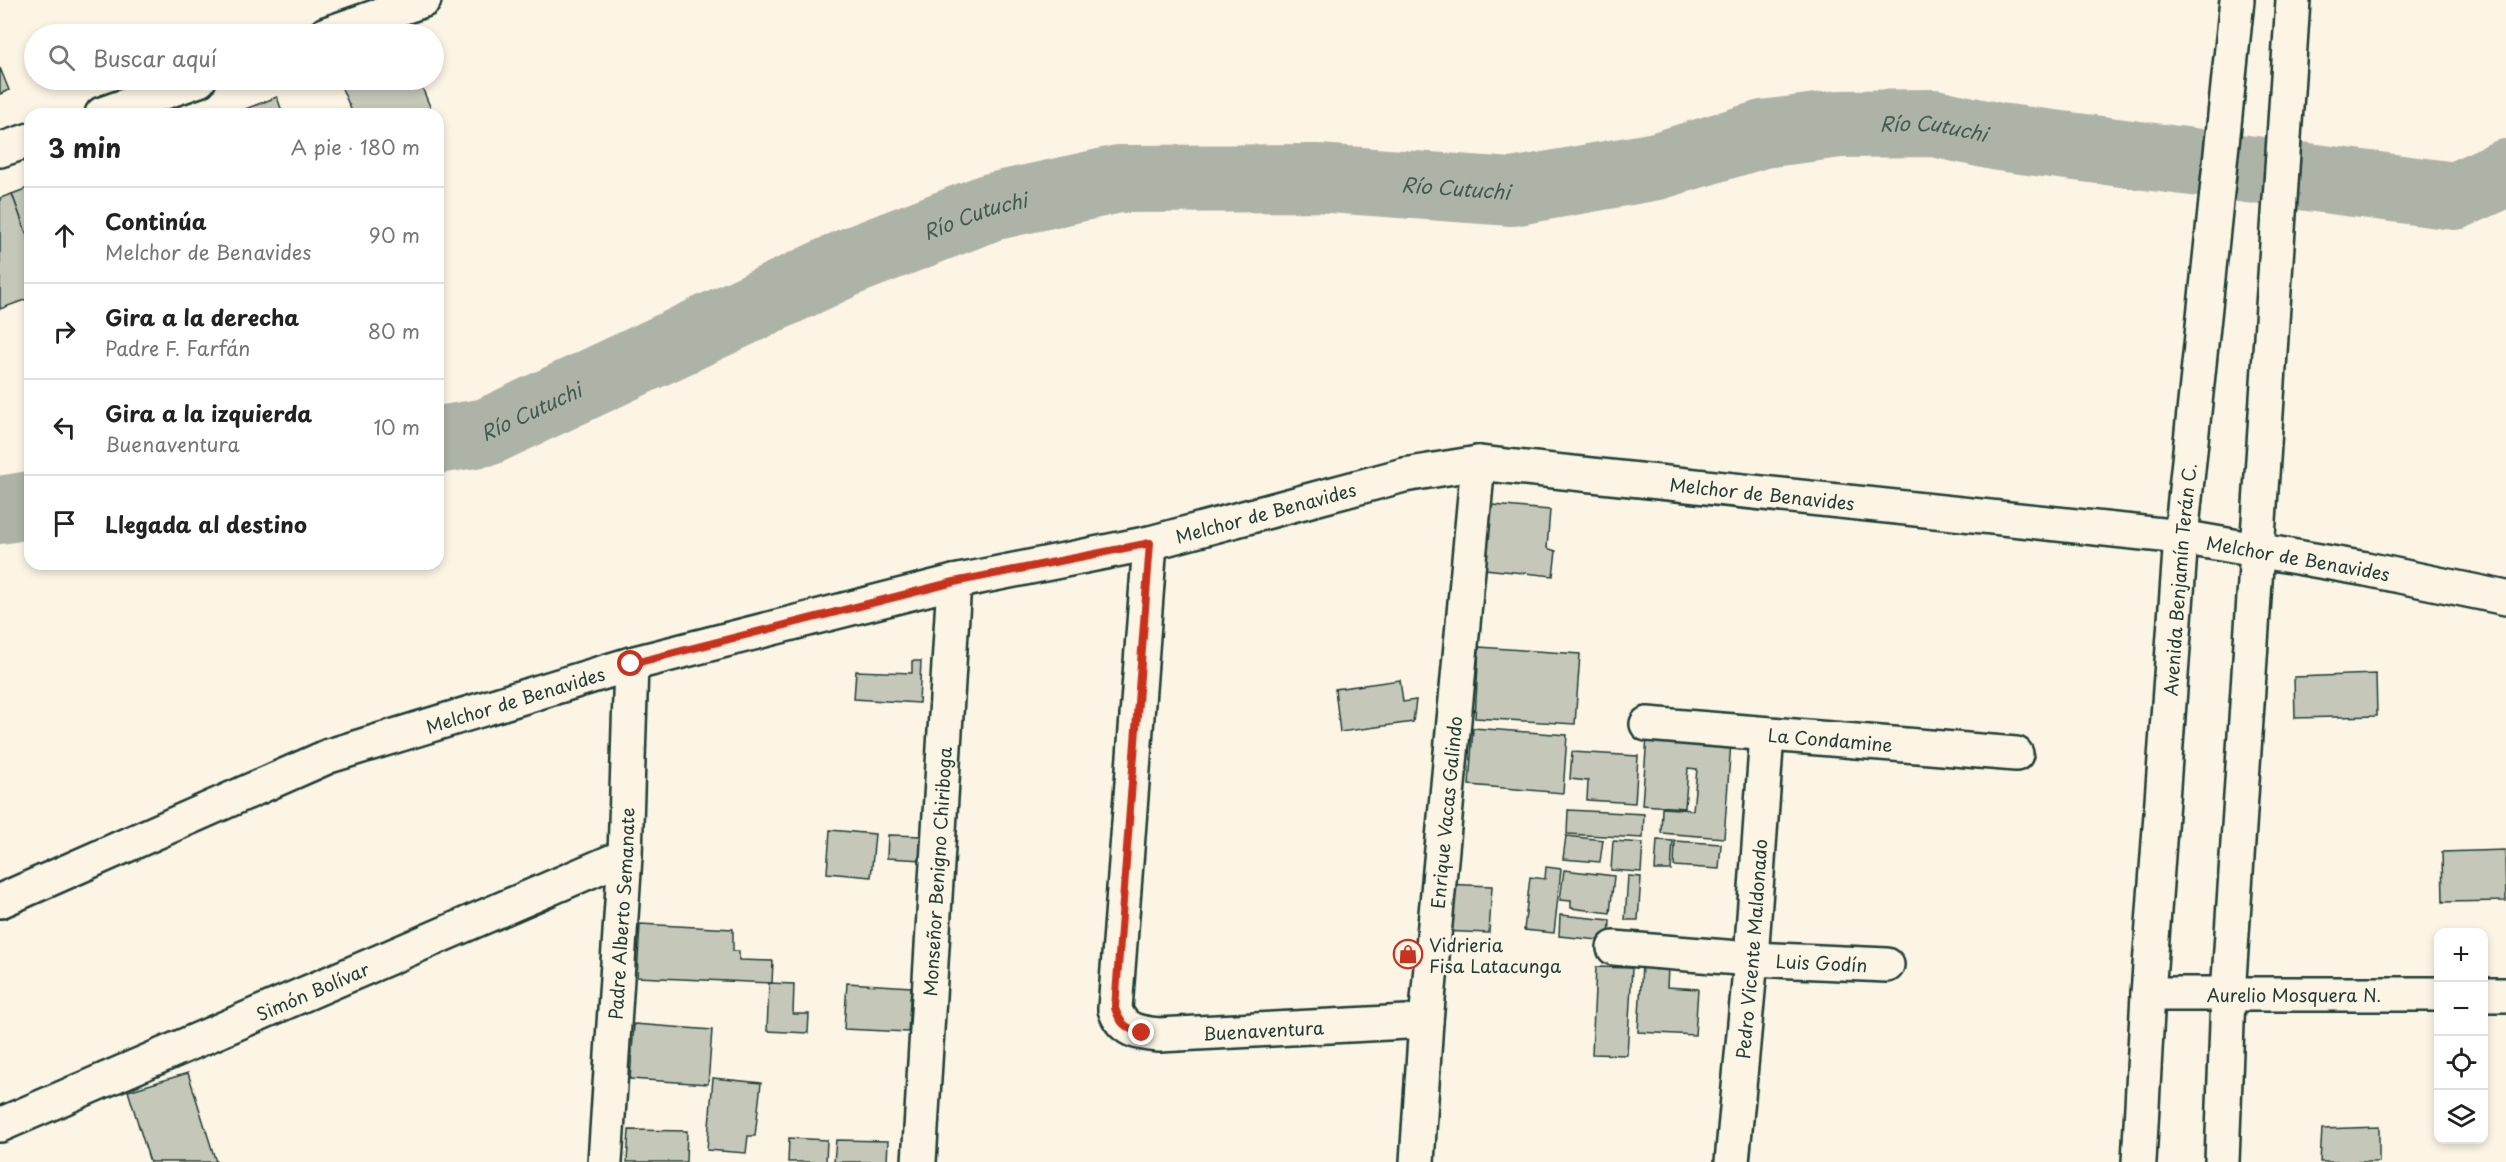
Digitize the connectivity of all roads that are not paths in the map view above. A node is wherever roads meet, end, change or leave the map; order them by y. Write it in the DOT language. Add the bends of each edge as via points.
graph roads {
  1 [pos="424,0"];
  2 [pos="2237,0"];
  3 [pos="2293,0"];
  4 [pos="355,24"];
  5 [pos="171,90"];
  6 [pos="119,108"];
  7 [pos="24,142"];
  8 [pos="0,150"];
  9 [pos="1478,463"];
  10 [pos="2183,523"];
  11 [pos="1150,543"];
  12 [pos="2257,549"];
  13 [pos="954,582"];
  14 [pos="2506,598"];
  15 [pos="631,664"];
  16 [pos="1647,724"];
  17 [pos="1767,734"];
  18 [pos="2016,754"];
  19 [pos="625,856"];
  20 [pos="0,901"];
  21 [pos="1614,948"];
  22 [pos="1752,959"];
  23 [pos="1887,965"];
  24 [pos="2148,994"];
  25 [pos="2434,994"];
  26 [pos="2228,995"];
  27 [pos="2488,995"];
  28 [pos="2506,995"];
  29 [pos="1426,1022"];
  30 [pos="0,1125"];
  31 [pos="605,1162"];
  32 [pos="919,1162"];
  33 [pos="1417,1162"];
  34 [pos="1732,1162"];
  35 [pos="2139,1162"];
  36 [pos="2222,1162"];
  1 -- 4 [label="street"];
  2 -- 10 [label="street, Avenida Benjamín Terán C."];
  3 -- 12 [label="street"];
  5 -- 6 [label="street"];
  7 -- 8 [label="street"];
  9 -- 10 [label="street, Melchor de Benavides"];
  9 -- 11 [label="street, Melchor de Benavides" via="1404,475"];
  9 -- 29 [label="street, Enrique Vacas Galindo"];
  10 -- 12 [label="street, Melchor de Benavides"];
  10 -- 24 [label="street, Avenida Benjamín Terán C."];
  11 -- 13 [label="street, Melchor de Benavides"];
  11 -- 29 [label="street, Buenaventura" via="1115,1008 1119,1020 1128,1029 1159,1035"];
  12 -- 14 [label="street, Melchor de Benavides"];
  12 -- 26 [label="street"];
  13 -- 15 [label="street, Melchor de Benavides"];
  13 -- 32 [label="street, Monseñor Benigno Chiriboga"];
  15 -- 19 [label="street, Padre Alberto Semanate"];
  15 -- 20 [label="street, Melchor de Benavides" via="329,756"];
  16 -- 17 [label="street, La Condamine"];
  17 -- 18 [label="street, La Condamine"];
  17 -- 22 [label="street, Pedro Vicente Maldonado"];
  19 -- 30 [label="street, Simón Bolívar"];
  19 -- 31 [label="street, Padre Alberto Semanate"];
  21 -- 22 [label="street, Luis Godín"];
  22 -- 23 [label="street, Luis Godín"];
  22 -- 34 [label="street, Pedro Vicente Maldonado"];
  24 -- 26 [label="street, Aurelio Mosquera N."];
  24 -- 35 [label="street, Avenida Benjamín Terán C."];
  25 -- 26 [label="street, Aurelio Mosquera N."];
  26 -- 36 [label="street"];
  27 -- 28 [label="street"];
  29 -- 33 [label="street, Enrique Vacas Galindo"];
}
